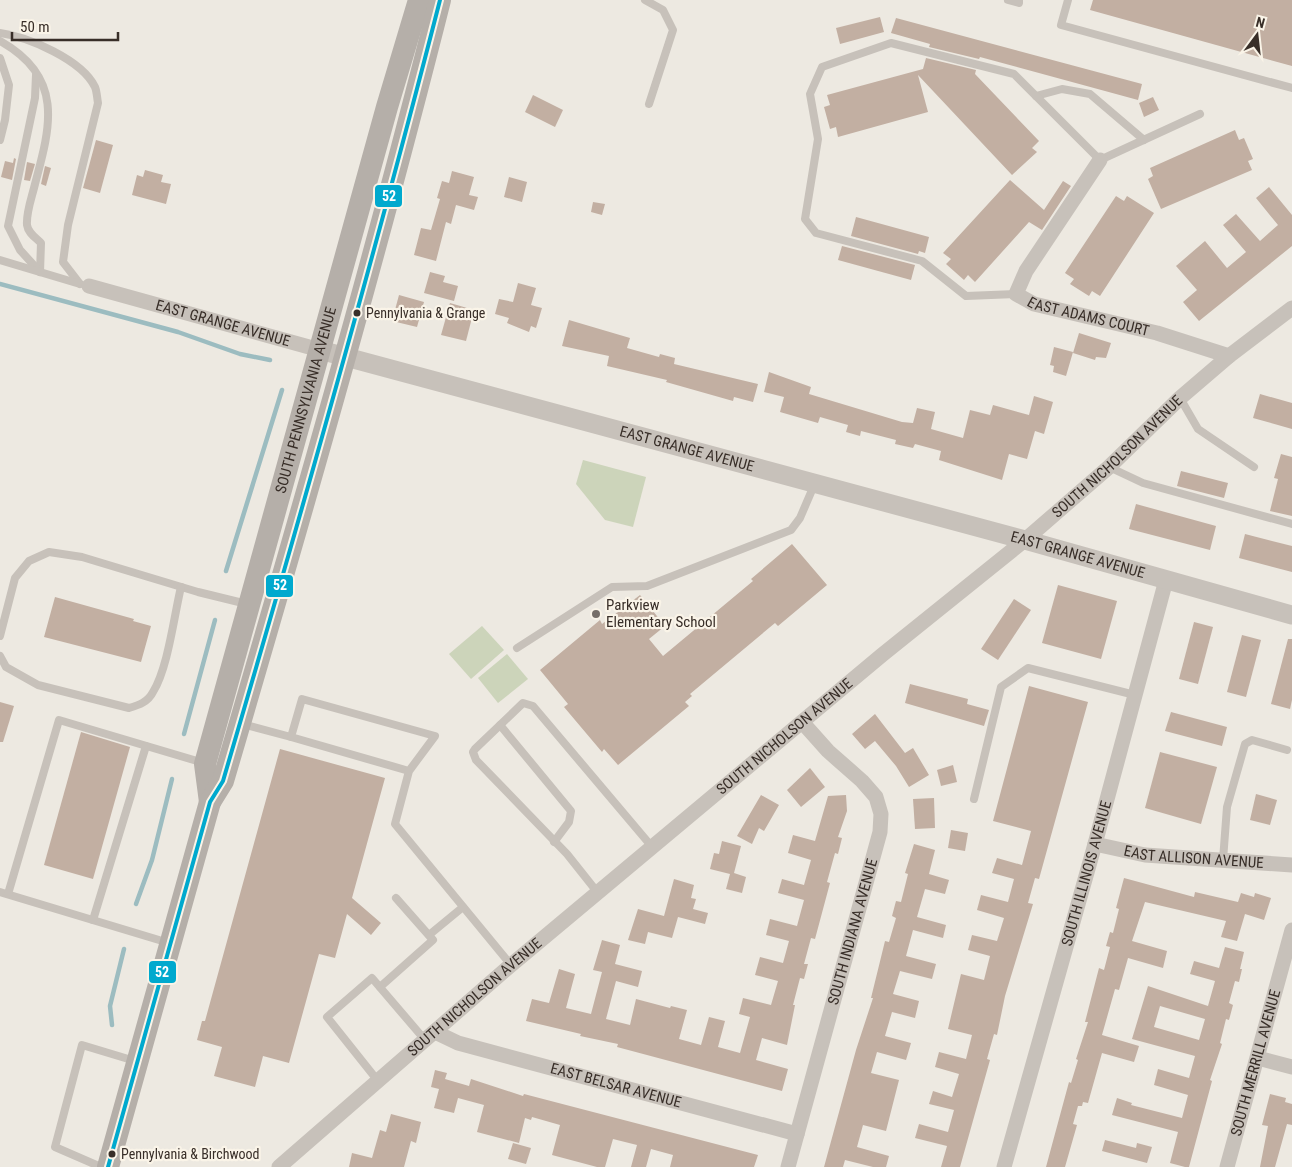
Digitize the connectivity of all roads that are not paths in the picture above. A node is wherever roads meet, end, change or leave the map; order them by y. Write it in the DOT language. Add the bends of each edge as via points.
graph roads {
  1 [pos="419,0"];
  2 [pos="440,0"];
  3 [pos="645,0"];
  4 [pos="1008,0"];
  5 [pos="1020,0"];
  6 [pos="1068,0"];
  7 [pos="0,33"];
  8 [pos="0,41"];
  9 [pos="0,58"];
  10 [pos="36,74"];
  11 [pos="1292,88"];
  12 [pos="1036,96"];
  13 [pos="649,104"];
  14 [pos="1200,114"];
  15 [pos="0,140"];
  16 [pos="1144,140"];
  17 [pos="1100,160"];
  18 [pos="0,260"];
  19 [pos="40,272"];
  20 [pos="85,285"];
  21 [pos="1016,294"];
  22 [pos="1292,308"];
  23 [pos="320,350"];
  24 [pos="1229,356"];
  25 [pos="345,357"];
  26 [pos="1180,398"];
  27 [pos="1109,467"];
  28 [pos="1254,467"];
  29 [pos="815,483"];
  30 [pos="1292,524"];
  31 [pos="1025,540"];
  32 [pos="1166,580"];
  33 [pos="181,587"];
  34 [pos="249,604"];
  35 [pos="1292,615"];
  36 [pos="0,636"];
  37 [pos="517,648"];
  38 [pos="0,656"];
  39 [pos="1135,695"];
  40 [pos="240,723"];
  41 [pos="804,723"];
  42 [pos="500,725"];
  43 [pos="292,736"];
  44 [pos="146,746"];
  45 [pos="1287,750"];
  46 [pos="205,764"];
  47 [pos="409,771"];
  48 [pos="974,799"];
  49 [pos="210,802"];
  50 [pos="554,842"];
  51 [pos="1095,844"];
  52 [pos="652,848"];
  53 [pos="1223,860"];
  54 [pos="1292,864"];
  55 [pos="4,893"];
  56 [pos="598,893"];
  57 [pos="396,898"];
  58 [pos="463,907"];
  59 [pos="93,920"];
  60 [pos="1292,930"];
  61 [pos="429,935"];
  62 [pos="169,943"];
  63 [pos="511,965"];
  64 [pos="380,987"];
  65 [pos="430,1036"];
  66 [pos="1258,1058"];
  67 [pos="137,1061"];
  68 [pos="1292,1067"];
  69 [pos="378,1081"];
  70 [pos="797,1134"];
  71 [pos="101,1167"];
  72 [pos="108,1167"];
  73 [pos="279,1167"];
  74 [pos="788,1167"];
  75 [pos="1004,1167"];
  76 [pos="1227,1167"];
  1 -- 23 [label="main road, SOUTH PENNSYLVANIA AVENUE"];
  2 -- 25 [label="main road, SOUTH PENNSYLVANIA AVENUE"];
  3 -- 13 [label="lane" via="663,10 673,30"];
  4 -- 5 [label="lane" via="1019,3"];
  6 -- 11 [label="lane" via="1061,25"];
  7 -- 20 [label="lane" via="36,44 69,60 96,88 98,102 68,225 63,262"];
  8 -- 10 [label="lane" via="18,52"];
  9 -- 15 [label="lane" via="9,85"];
  10 -- 19 [label="lane" via="45,88 48,137 27,225 41,244"];
  10 -- 19 [label="lane" via="33,108 8,226 20,250"];
  12 -- 16 [label="lane" via="1062,89 1090,94"];
  12 -- 17 [label="lane"];
  12 -- 21 [label="lane" via="1014,74 891,43 822,67 810,94 818,139 805,219 816,233 922,261 966,296"];
  14 -- 16 [label="lane"];
  16 -- 17 [label="lane"];
  17 -- 21 [label="street, EAST ADAMS COURT" via="1026,271"];
  18 -- 19 [label="lane"];
  19 -- 20 [label="lane"];
  20 -- 23 [label="street, EAST GRANGE AVENUE"];
  21 -- 24 [label="street, EAST ADAMS COURT" via="1034,304 1157,332"];
  22 -- 24 [label="street, SOUTH NICHOLSON AVENUE"];
  23 -- 25 [label="street, EAST GRANGE AVENUE"];
  23 -- 34 [label="main road, SOUTH PENNSYLVANIA AVENUE"];
  24 -- 26 [label="street, SOUTH NICHOLSON AVENUE"];
  25 -- 29 [label="street, EAST GRANGE AVENUE"];
  25 -- 40 [label="main road, SOUTH PENNSYLVANIA AVENUE"];
  26 -- 27 [label="street, SOUTH NICHOLSON AVENUE"];
  26 -- 28 [label="lane" via="1198,429"];
  27 -- 30 [label="lane" via="1143,483"];
  27 -- 31 [label="street, SOUTH NICHOLSON AVENUE"];
  29 -- 31 [label="street, EAST GRANGE AVENUE"];
  29 -- 37 [label="lane" via="800,518 791,530 647,586 612,587"];
  31 -- 32 [label="street, EAST GRANGE AVENUE"];
  31 -- 41 [label="street, SOUTH NICHOLSON AVENUE" via="882,655"];
  32 -- 35 [label="street, EAST GRANGE AVENUE"];
  32 -- 39 [label="street, SOUTH ILLINOIS AVENUE"];
  33 -- 34 [label="lane"];
  33 -- 36 [label="lane" via="82,557 49,552 29,561 15,578"];
  33 -- 38 [label="lane" via="160,677 153,693 142,705 129,708 38,685 6,667"];
  34 -- 46 [label="main road, SOUTH PENNSYLVANIA AVENUE"];
  39 -- 48 [label="lane" via="1028,668 1001,687"];
  39 -- 51 [label="street, SOUTH ILLINOIS AVENUE"];
  40 -- 43 [label="lane"];
  40 -- 49 [label="main road, SOUTH PENNSYLVANIA AVENUE" via="223,781"];
  41 -- 52 [label="street, SOUTH NICHOLSON AVENUE"];
  41 -- 70 [label="street, SOUTH INDIANA AVENUE" via="828,752 876,797 881,814 880,832"];
  42 -- 50 [label="lane" via="571,811 569,822"];
  42 -- 50 [label="lane" via="475,749 476,760"];
  42 -- 52 [label="lane" via="523,703 532,706"];
  43 -- 47 [label="lane"];
  43 -- 47 [label="lane" via="302,699 435,736"];
  44 -- 46 [label="lane"];
  44 -- 55 [label="lane" via="59,720"];
  44 -- 59 [label="lane"];
  45 -- 53 [label="lane" via="1252,740 1245,744 1227,807"];
  46 -- 49 [label="main road, SOUTH PENNSYLVANIA AVENUE"];
  47 -- 58 [label="lane" via="394,824"];
  49 -- 62 [label="main road, SOUTH PENNSYLVANIA AVENUE"];
  50 -- 56 [label="lane"];
  51 -- 53 [label="street, EAST ALLISON AVENUE" via="1145,855"];
  51 -- 75 [label="street, SOUTH ILLINOIS AVENUE"];
  52 -- 56 [label="street, SOUTH NICHOLSON AVENUE"];
  53 -- 54 [label="street, EAST ALLISON AVENUE"];
  55 -- 59 [label="lane"];
  56 -- 63 [label="street, SOUTH NICHOLSON AVENUE"];
  57 -- 61 [label="lane"];
  58 -- 61 [label="lane"];
  58 -- 63 [label="lane"];
  59 -- 62 [label="lane"];
  60 -- 66 [label="street, SOUTH MERRILL AVENUE"];
  61 -- 64 [label="lane" via="433,940"];
  62 -- 67 [label="main road, SOUTH PENNSYLVANIA AVENUE"];
  63 -- 65 [label="street, SOUTH NICHOLSON AVENUE"];
  64 -- 65 [label="lane"];
  64 -- 69 [label="lane" via="372,978 328,1017"];
  65 -- 69 [label="street, SOUTH NICHOLSON AVENUE"];
  65 -- 70 [label="street, EAST BELSAR AVENUE"];
  66 -- 68 [label="street"];
  66 -- 76 [label="street, SOUTH MERRILL AVENUE"];
  67 -- 71 [label="lane" via="82,1046 55,1147"];
  67 -- 72 [label="main road, SOUTH PENNSYLVANIA AVENUE"];
  69 -- 73 [label="street, SOUTH NICHOLSON AVENUE"];
  70 -- 74 [label="street, SOUTH INDIANA AVENUE"];
}
